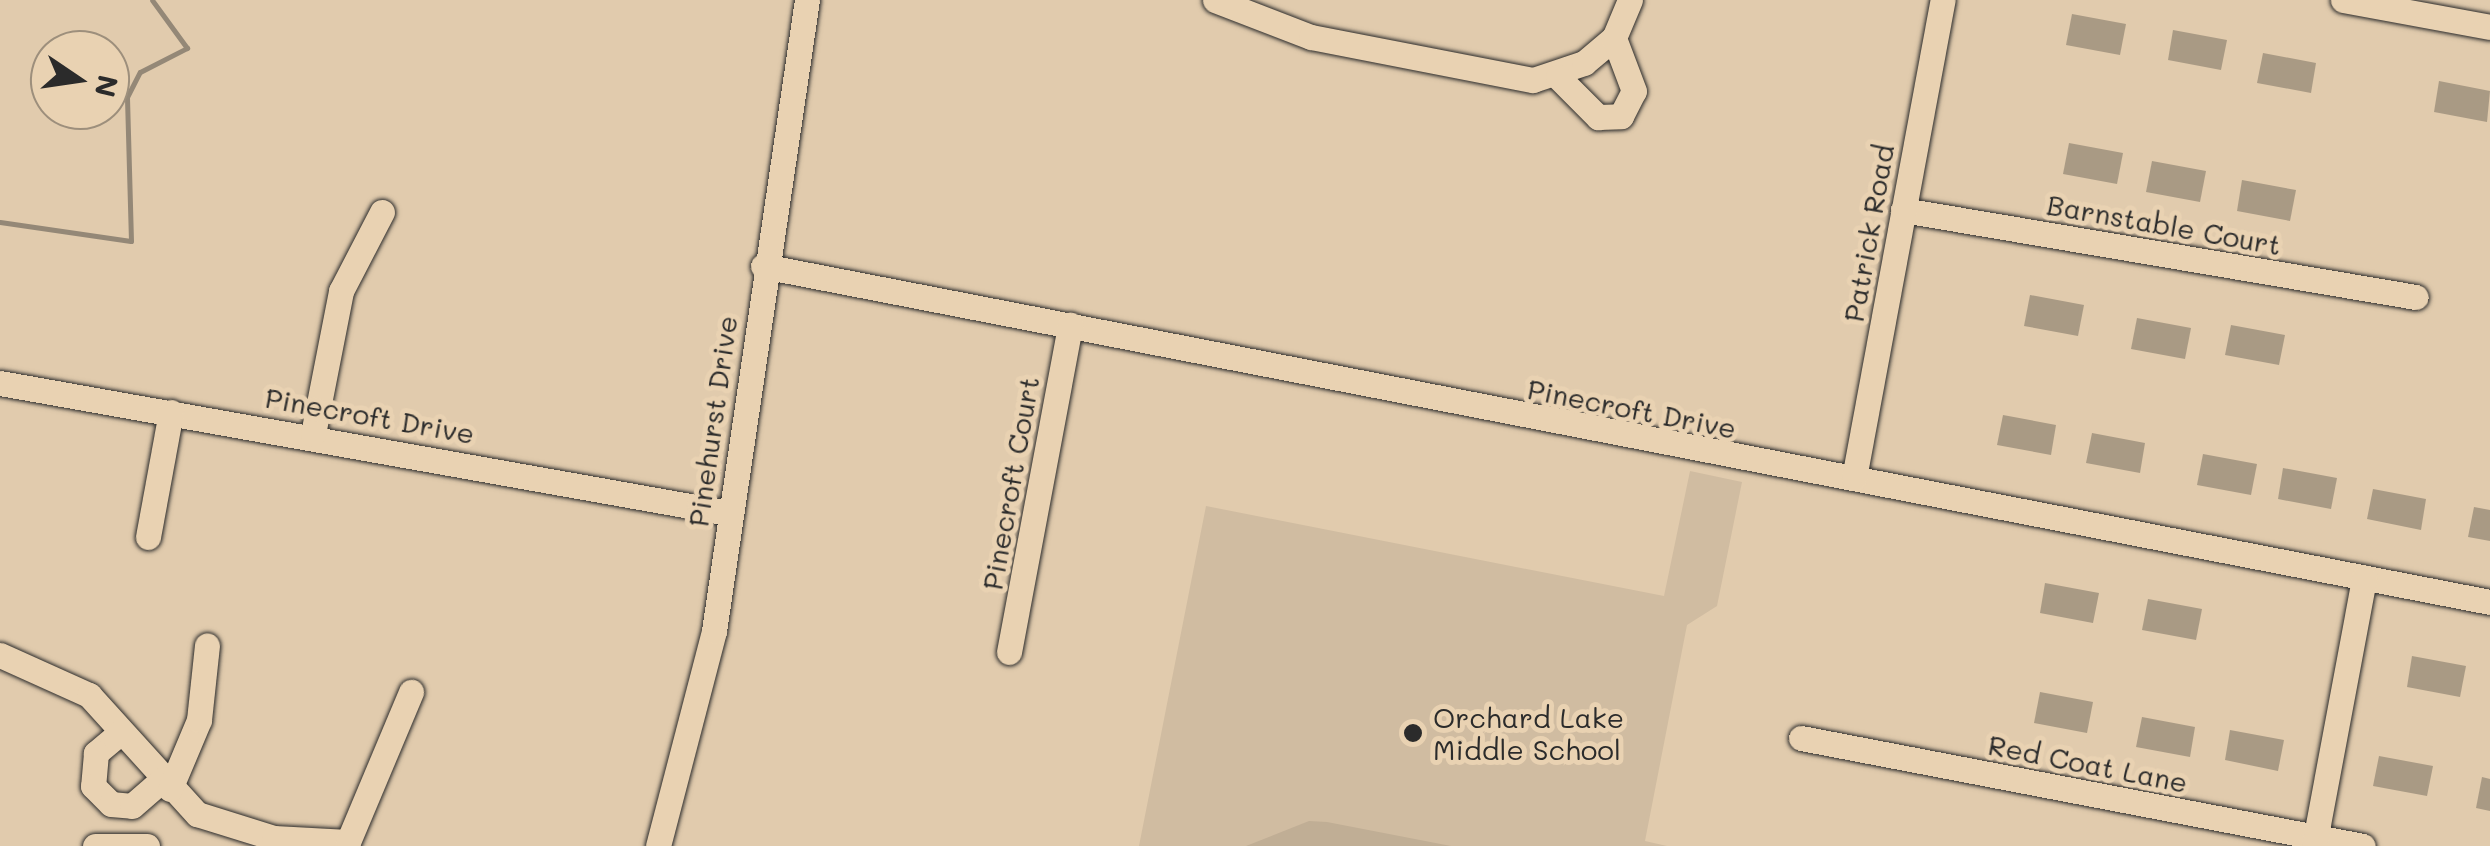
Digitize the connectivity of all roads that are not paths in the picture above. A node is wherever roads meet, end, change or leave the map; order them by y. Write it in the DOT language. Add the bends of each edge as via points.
graph roads {
  1 [pos="808,0"];
  2 [pos="1215,0"];
  3 [pos="1630,0"];
  4 [pos="1943,0"];
  5 [pos="2343,0"];
  6 [pos="2490,27"];
  7 [pos="1614,38"];
  8 [pos="1558,78"];
  9 [pos="1903,210"];
  10 [pos="382,212"];
  11 [pos="763,266"];
  12 [pos="2416,297"];
  13 [pos="1070,325"];
  14 [pos="0,384"];
  15 [pos="171,412"];
  16 [pos="313,434"];
  17 [pos="1854,478"];
  18 [pos="729,514"];
  19 [pos="148,536"];
  20 [pos="2364,578"];
  21 [pos="2490,602"];
  22 [pos="207,645"];
  23 [pos="1010,652"];
  24 [pos="0,654"];
  25 [pos="411,692"];
  26 [pos="121,732"];
  27 [pos="1802,738"];
  28 [pos="166,784"];
  29 [pos="2316,842"];
  30 [pos="94,846"];
  31 [pos="147,846"];
  32 [pos="658,846"];
  33 [pos="2364,846"];
  1 -- 11 [label="street, Pinehurst Drive"];
  2 -- 8 [label="street" via="1311,37"];
  3 -- 7 [label="street"];
  4 -- 9 [label="street, Patrick Road"];
  5 -- 6 [label="street"];
  7 -- 8 [label="street"];
  7 -- 8 [label="street" via="1634,91 1621,116 1598,117"];
  9 -- 12 [label="street, Barnstable Court"];
  9 -- 17 [label="street, Patrick Road"];
  10 -- 16 [label="street" via="341,291"];
  11 -- 13 [label="street, Pinecroft Drive"];
  11 -- 18 [label="street, Pinehurst Drive"];
  13 -- 17 [label="street, Pinecroft Drive"];
  13 -- 23 [label="street, Pinecroft Court"];
  14 -- 15 [label="street, Pinecroft Drive"];
  15 -- 16 [label="street, Pinecroft Drive"];
  15 -- 19 [label="street"];
  16 -- 18 [label="street, Pinecroft Drive"];
  17 -- 20 [label="street, Pinecroft Drive"];
  18 -- 32 [label="street, Pinehurst Drive" via="714,631"];
  20 -- 21 [label="street, Pinecroft Drive"];
  20 -- 29 [label="street"];
  22 -- 28 [label="street" via="200,720"];
  24 -- 26 [label="street" via="58,673"];
  25 -- 28 [label="street" via="348,842 228,829"];
  26 -- 28 [label="street"];
  26 -- 28 [label="street" via="91,764 94,786 110,804 132,806"];
  27 -- 29 [label="street, Red Coat Lane"];
  29 -- 33 [label="street, Red Coat Lane"];
  30 -- 31 [label="street"];
}
